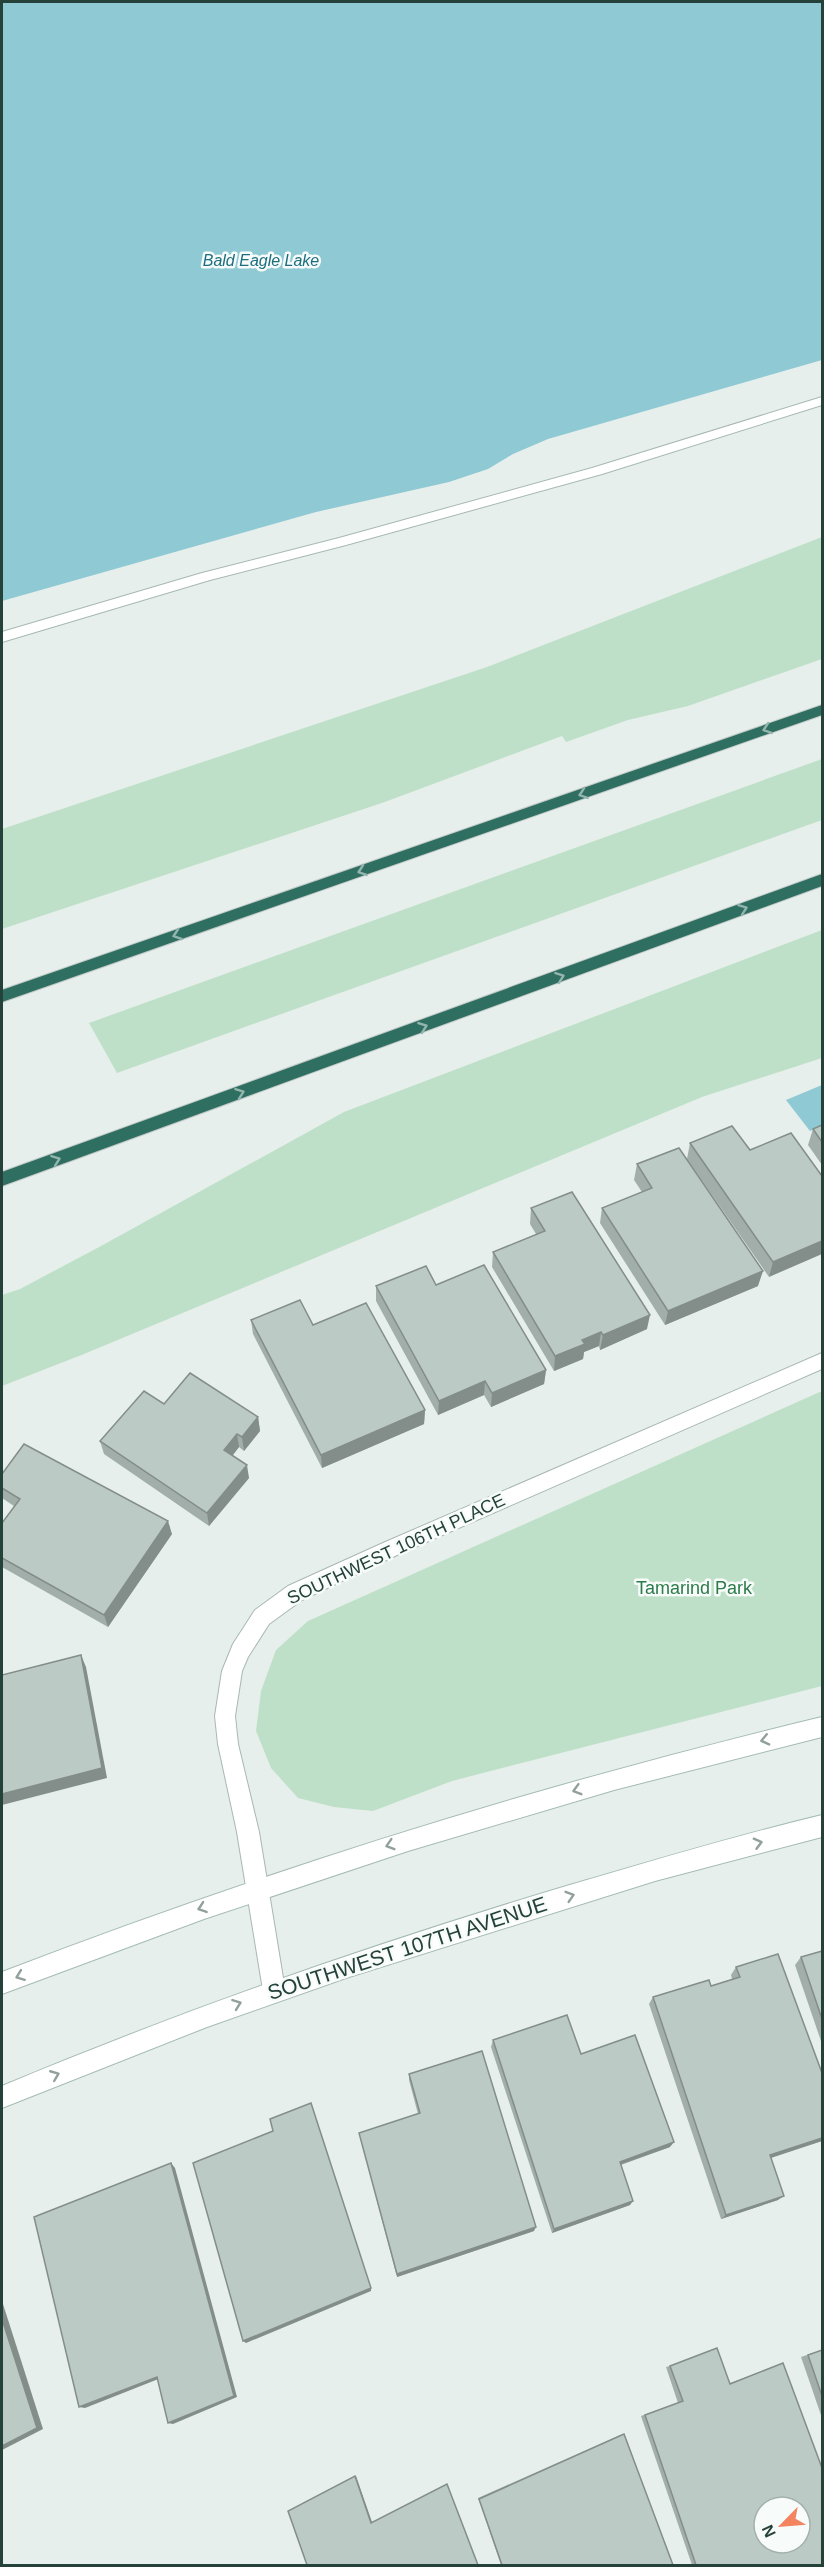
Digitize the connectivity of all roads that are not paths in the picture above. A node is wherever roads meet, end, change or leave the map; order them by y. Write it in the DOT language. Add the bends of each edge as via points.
graph roads {
  1 [pos="822,401"];
  2 [pos="2,637"];
  3 [pos="822,710"];
  4 [pos="822,880"];
  5 [pos="2,996"];
  6 [pos="2,1179"];
  7 [pos="822,1361"];
  8 [pos="822,1727"];
  9 [pos="822,1826"];
  10 [pos="258,1889"];
  11 [pos="2,1983"];
  12 [pos="274,1990"];
  13 [pos="2,2097"];
  1 -- 2 [label="street" via="597,471 185,582"];
  3 -- 5 [label="highway, one-way"];
  6 -- 4 [label="highway, one-way"];
  7 -- 10 [label="street, SOUTHWEST 106TH PLACE" via="390,1549 296,1593 262,1617 232,1671 225,1716"];
  8 -- 10 [label="street, one-way" via="540,1800 326,1864"];
  12 -- 9 [label="street, SOUTHWEST 107TH AVENUE, one-way" via="508,1915"];
  10 -- 11 [label="street, one-way"];
  10 -- 12 [label="street, SOUTHWEST 106TH PLACE"];
  13 -- 12 [label="street, SOUTHWEST 107TH AVENUE, one-way"];
}
